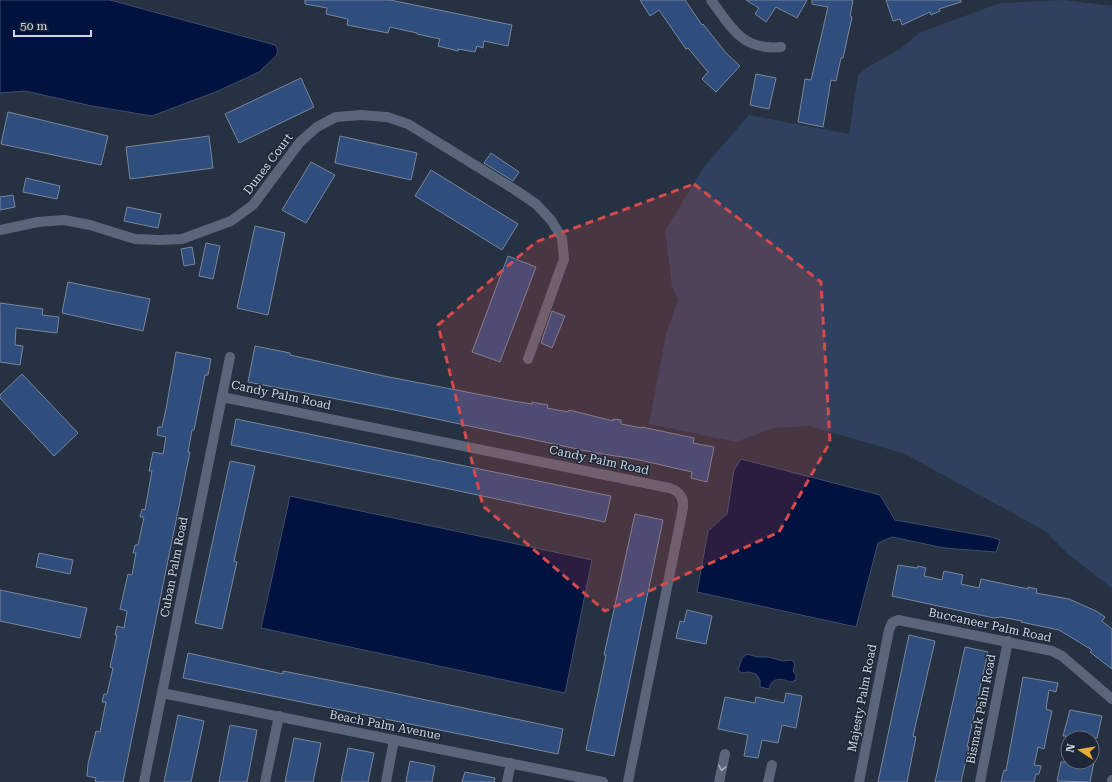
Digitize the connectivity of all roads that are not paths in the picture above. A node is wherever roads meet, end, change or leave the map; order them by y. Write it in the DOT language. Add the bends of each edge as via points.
graph roads {
  1 [pos="710,0"];
  2 [pos="781,47"];
  3 [pos="0,230"];
  4 [pos="230,357"];
  5 [pos="528,358"];
  6 [pos="222,397"];
  7 [pos="895,621"];
  8 [pos="1008,641"];
  9 [pos="162,693"];
  10 [pos="1112,699"];
  11 [pos="279,716"];
  12 [pos="394,740"];
  13 [pos="725,754"];
  14 [pos="511,763"];
  15 [pos="772,765"];
  16 [pos="144,782"];
  17 [pos="265,782"];
  18 [pos="386,782"];
  19 [pos="507,782"];
  20 [pos="603,782"];
  21 [pos="628,782"];
  22 [pos="719,782"];
  23 [pos="768,782"];
  24 [pos="859,782"];
  25 [pos="980,782"];
  1 -- 2 [label="street" via="746,41 759,46"];
  3 -- 5 [label="street, Dunes Court" via="38,222 64,220 135,239 182,239 231,222 253,206 300,142 317,127 336,117 387,117 408,124 536,204 562,238 564,259"];
  4 -- 6 [label="street, Cuban Palm Road"];
  6 -- 9 [label="street, Cuban Palm Road"];
  6 -- 21 [label="street, Candy Palm Road" via="677,491 682,499 683,508"];
  7 -- 8 [label="street, Buccaneer Palm Road" via="905,620"];
  7 -- 24 [label="street, Majesty Palm Road" via="889,630"];
  8 -- 10 [label="street, Buccaneer Palm Road" via="1057,653"];
  8 -- 25 [label="street, Bismark Palm Road"];
  9 -- 11 [label="street, Beach Palm Avenue"];
  9 -- 16 [label="street, Cuban Palm Road"];
  11 -- 12 [label="street, Beach Palm Avenue"];
  11 -- 17 [label="street"];
  12 -- 14 [label="street, Beach Palm Avenue"];
  12 -- 18 [label="street"];
  13 -- 22 [label="street, one-way"];
  14 -- 19 [label="street"];
  14 -- 20 [label="street, Beach Palm Avenue"];
  15 -- 23 [label="street"];
}
